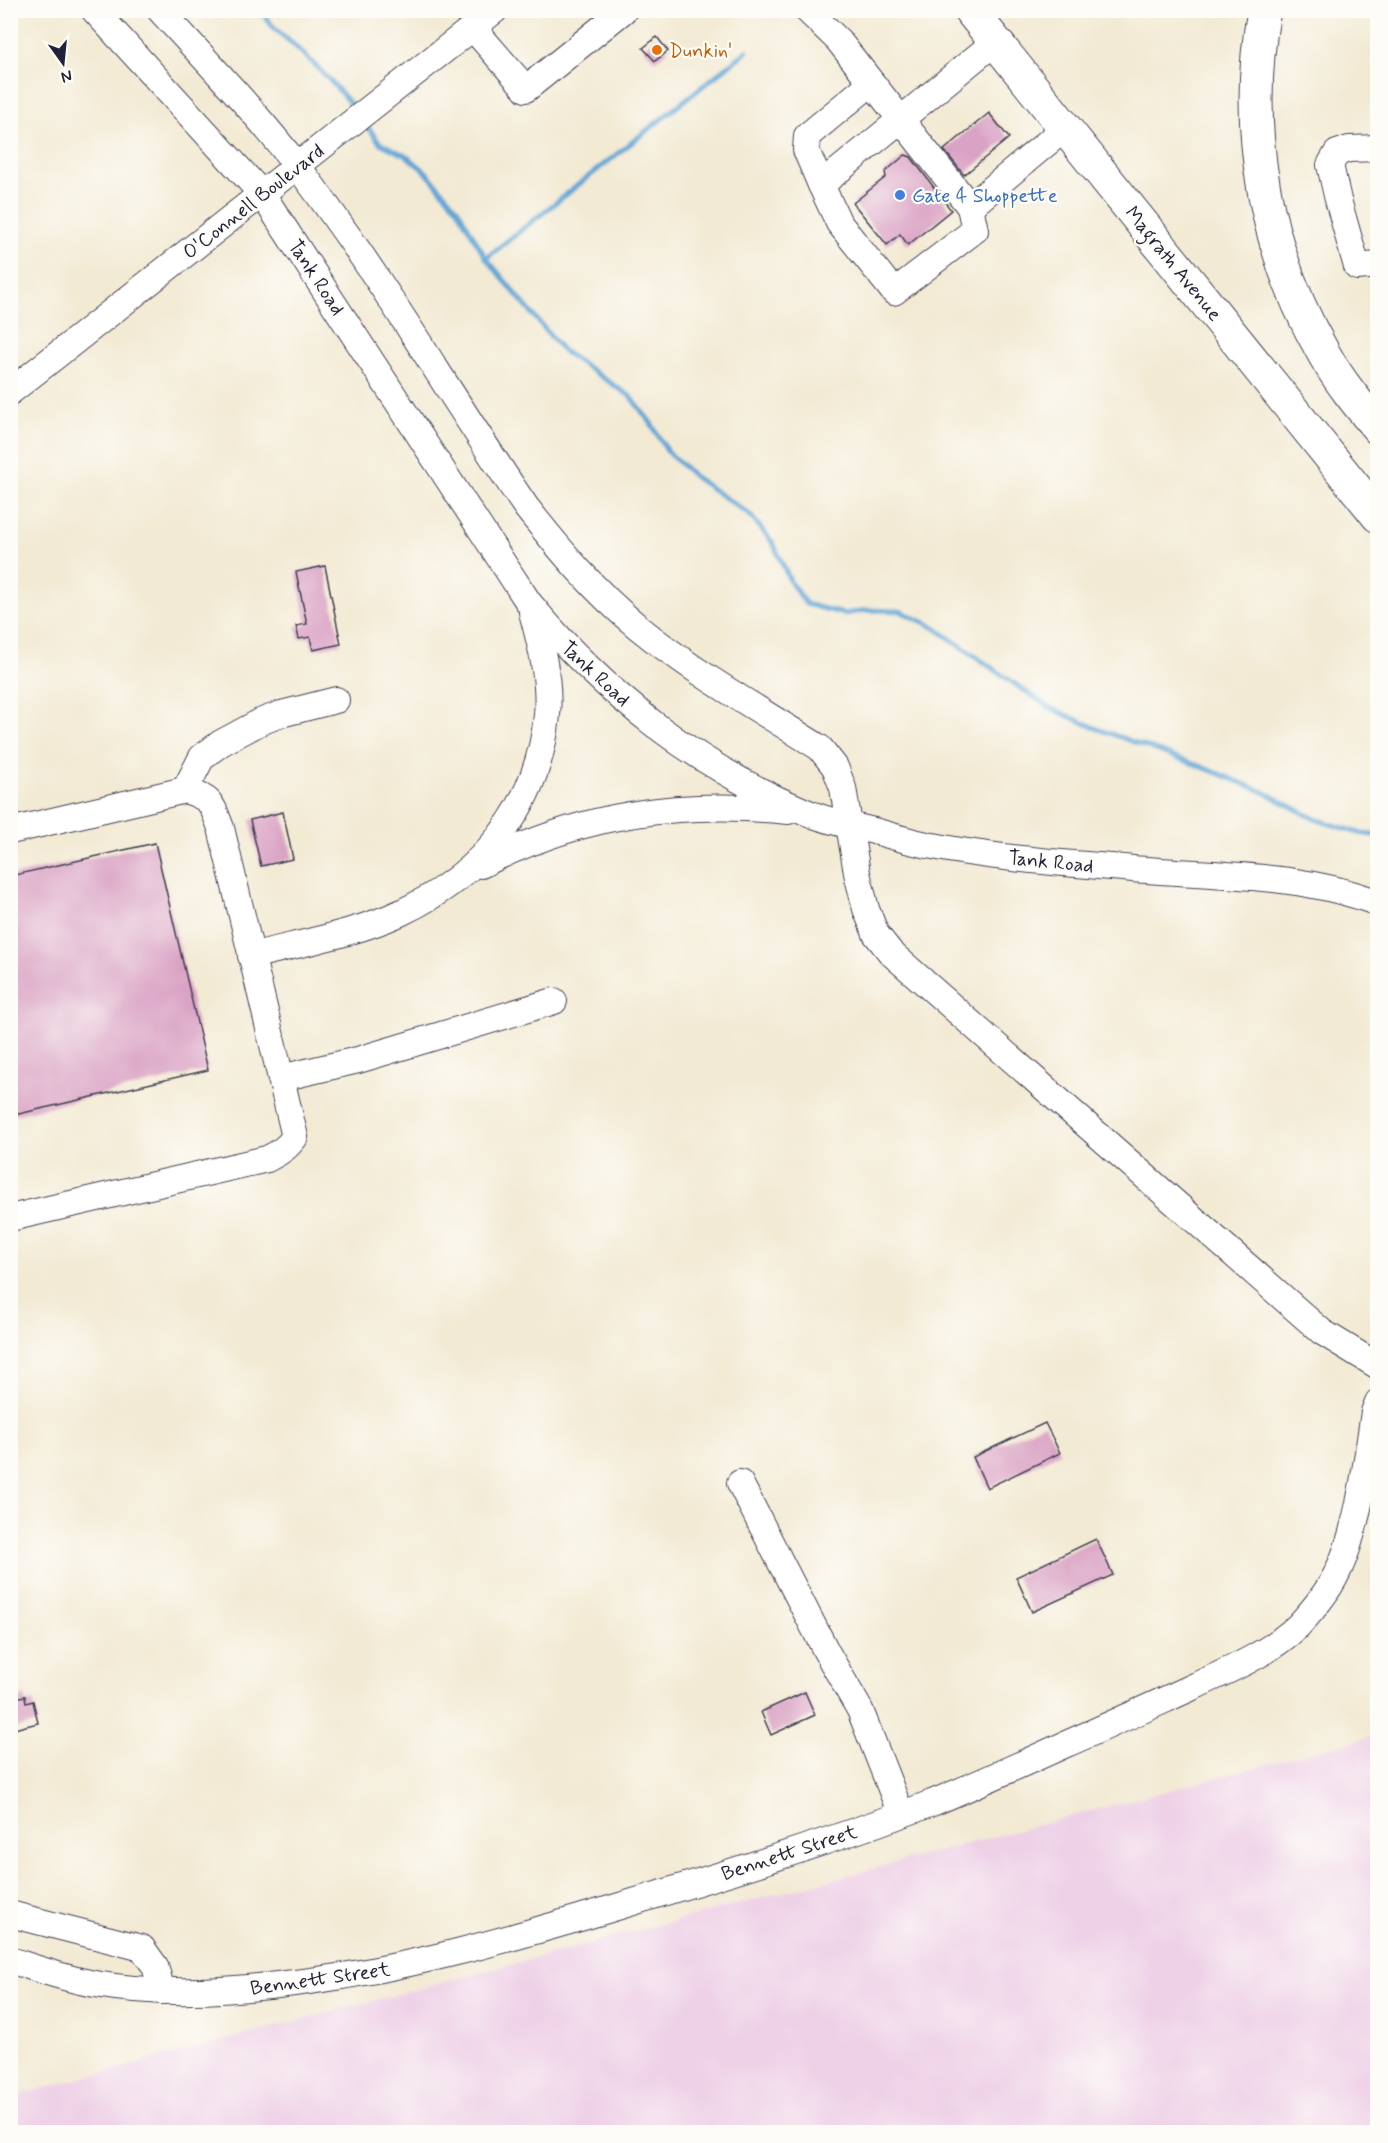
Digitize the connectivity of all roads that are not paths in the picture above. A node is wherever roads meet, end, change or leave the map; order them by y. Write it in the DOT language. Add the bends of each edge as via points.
graph roads {
  1 [pos="94,10"];
  2 [pos="160,10"];
  3 [pos="495,10"];
  4 [pos="624,10"];
  5 [pos="807,10"];
  6 [pos="970,10"];
  7 [pos="1264,10"];
  8 [pos="473,28"];
  9 [pos="995,42"];
  10 [pos="871,83"];
  11 [pos="901,120"];
  12 [pos="1065,128"];
  13 [pos="1377,148"];
  14 [pos="297,166"];
  15 [pos="821,185"];
  16 [pos="262,194"];
  17 [pos="970,207"];
  18 [pos="1377,266"];
  19 [pos="10,392"];
  20 [pos="1377,428"];
  21 [pos="1377,509"];
  22 [pos="529,603"];
  23 [pos="336,700"];
  24 [pos="185,790"];
  25 [pos="807,813"];
  26 [pos="849,825"];
  27 [pos="10,831"];
  28 [pos="468,872"];
  29 [pos="1377,903"];
  30 [pos="251,956"];
  31 [pos="554,1001"];
  32 [pos="281,1078"];
  33 [pos="10,1218"];
  34 [pos="1377,1366"];
  35 [pos="1377,1402"];
  36 [pos="740,1483"];
  37 [pos="901,1814"];
  38 [pos="10,1914"];
  39 [pos="10,1960"];
  40 [pos="162,1991"];
  1 -- 16 [label="street, Tank Road"];
  2 -- 14 [label="street"];
  3 -- 8 [label="street, O'Connell Boulevard"];
  4 -- 8 [label="street" via="526,89"];
  5 -- 10 [label="street"];
  6 -- 9 [label="main road, Magrath Avenue"];
  7 -- 20 [label="main road" via="1256,108 1259,163 1271,223 1297,300 1324,354"];
  8 -- 14 [label="street, O'Connell Boulevard"];
  9 -- 11 [label="street"];
  9 -- 12 [label="main road, Magrath Avenue"];
  10 -- 11 [label="street"];
  10 -- 15 [label="street" via="807,136 806,150"];
  11 -- 15 [label="street"];
  11 -- 17 [label="street"];
  12 -- 17 [label="street"];
  12 -- 21 [label="main road, Magrath Avenue"];
  13 -- 18 [label="street" via="1336,153 1330,165 1357,267"];
  14 -- 16 [label="street, O'Connell Boulevard"];
  14 -- 26 [label="street" via="350,238 526,507 556,545 638,627 820,748 835,767 843,788"];
  15 -- 17 [label="street" via="839,223 894,292 975,230"];
  16 -- 19 [label="street, O'Connell Boulevard"];
  16 -- 22 [label="street, Tank Road"];
  22 -- 25 [label="street, Tank Road" via="613,692 672,738 747,784"];
  22 -- 28 [label="street" via="547,688 547,713 538,761 516,811"];
  23 -- 24 [label="street" via="281,714 221,742 202,757"];
  24 -- 27 [label="street"];
  24 -- 30 [label="street" via="204,796 213,807"];
  25 -- 26 [label="street, Tank Road"];
  25 -- 28 [label="street" via="752,807 696,807 633,814 538,839"];
  26 -- 29 [label="street, Tank Road" via="932,846 1020,858 1276,880 1338,890"];
  26 -- 34 [label="street" via="866,909 876,934 891,953 1322,1332"];
  28 -- 30 [label="street" via="398,914 367,926"];
  30 -- 32 [label="street"];
  31 -- 32 [label="street" via="358,1060"];
  32 -- 33 [label="street" via="295,1137 290,1145 267,1159"];
  35 -- 37 [label="street, Bennett Street" via="1345,1555 1325,1593 1285,1638 1260,1655 1114,1723"];
  36 -- 37 [label="street" via="860,1710"];
  37 -- 40 [label="street, Bennett Street" via="698,1882 507,1940 415,1963 256,1988"];
  38 -- 40 [label="street" via="142,1948 155,1966"];
  39 -- 40 [label="street, Bennett Street" via="93,1984"];
}
